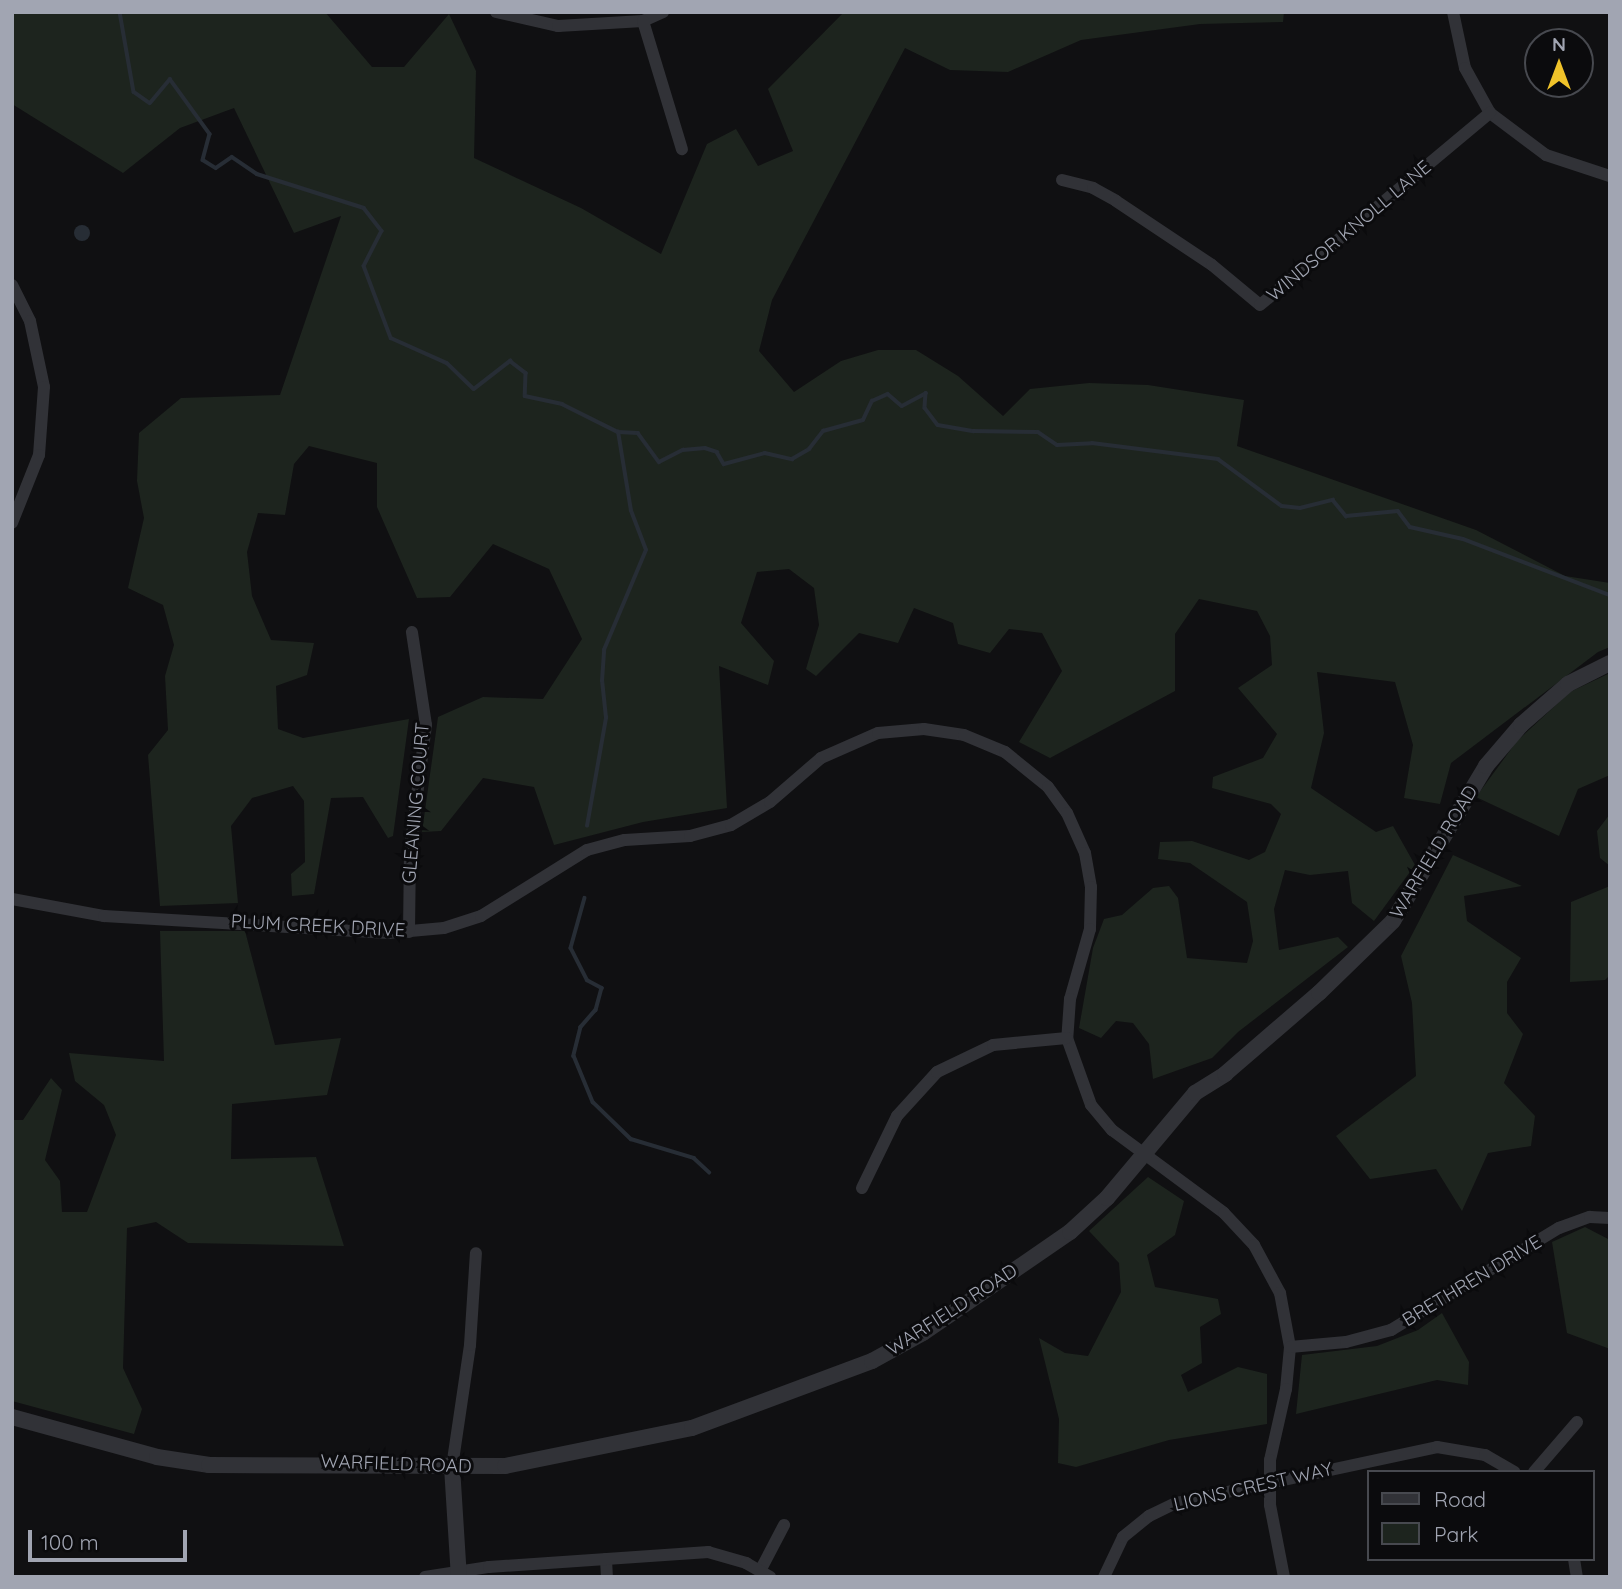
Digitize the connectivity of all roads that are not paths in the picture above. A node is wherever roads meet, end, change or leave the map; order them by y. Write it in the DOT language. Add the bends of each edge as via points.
graph roads {
  1 [pos="496,12"];
  2 [pos="663,12"];
  3 [pos="1453,12"];
  4 [pos="643,21"];
  5 [pos="1490,113"];
  6 [pos="682,149"];
  7 [pos="1610,176"];
  8 [pos="1062,180"];
  9 [pos="12,285"];
  10 [pos="12,523"];
  11 [pos="412,632"];
  12 [pos="1610,663"];
  13 [pos="12,899"];
  14 [pos="409,932"];
  15 [pos="1067,1038"];
  16 [pos="1142,1153"];
  17 [pos="862,1188"];
  18 [pos="1610,1219"];
  19 [pos="476,1253"];
  20 [pos="1290,1347"];
  21 [pos="12,1417"];
  22 [pos="1577,1422"];
  23 [pos="452,1467"];
  24 [pos="1511,1470"];
  25 [pos="1536,1470"];
  26 [pos="1270,1481"];
  27 [pos="784,1525"];
  28 [pos="606,1559"];
  29 [pos="459,1574"];
  30 [pos="765,1574"];
  31 [pos="425,1577"];
  32 [pos="607,1577"];
  33 [pos="1104,1577"];
  34 [pos="1284,1577"];
  1 -- 4 [label="street" via="558,26"];
  2 -- 4 [label="street"];
  3 -- 5 [label="street" via="1465,68"];
  4 -- 6 [label="street"];
  5 -- 7 [label="street" via="1546,155"];
  5 -- 8 [label="street, WINDSOR KNOLL LANE" via="1260,305 1212,265 1116,201 1093,188"];
  9 -- 10 [label="street" via="39,354 44,421 29,490"];
  11 -- 14 [label="street, GLEANING COURT" via="426,725 410,850"];
  12 -- 16 [label="street, WARFIELD ROAD" via="1547,700 1506,741 1467,797 1415,891 1381,935 1231,1068 1195,1093"];
  13 -- 14 [label="street, PLUM CREEK DRIVE" via="104,916"];
  14 -- 15 [label="street, PLUM CREEK DRIVE" via="444,928 481,916 587,850 625,840 690,836 731,825 770,802 821,758 857,740 924,729 964,735 1005,752 1048,787 1067,813 1085,853 1091,887 1090,929 1070,999"];
  15 -- 16 [label="street, PLUM CREEK DRIVE" via="1091,1105 1112,1130"];
  15 -- 17 [label="street" via="993,1045 937,1072 897,1116"];
  16 -- 20 [label="street, PLUM CREEK DRIVE" via="1224,1213 1254,1245 1280,1293"];
  16 -- 23 [label="street, WARFIELD ROAD" via="1107,1198 1070,1231 923,1333 872,1361 692,1428 542,1462"];
  18 -- 20 [label="street, BRETHREN DRIVE" via="1590,1217 1559,1228 1391,1329 1346,1342"];
  19 -- 23 [label="street" via="470,1345"];
  20 -- 26 [label="street, PLUM CREEK DRIVE"];
  21 -- 23 [label="street, WARFIELD ROAD" via="184,1462"];
  22 -- 25 [label="street"];
  23 -- 29 [label="street"];
  24 -- 26 [label="street, LIONS CREST WAY" via="1485,1455 1437,1447"];
  26 -- 33 [label="street, LIONS CREST WAY" via="1176,1503 1149,1516 1124,1537"];
  26 -- 34 [label="street, PLUM CREEK DRIVE"];
  27 -- 30 [label="street"];
  28 -- 29 [label="street"];
  28 -- 30 [label="street" via="708,1552"];
  28 -- 32 [label="street"];
  29 -- 31 [label="street"];
}
